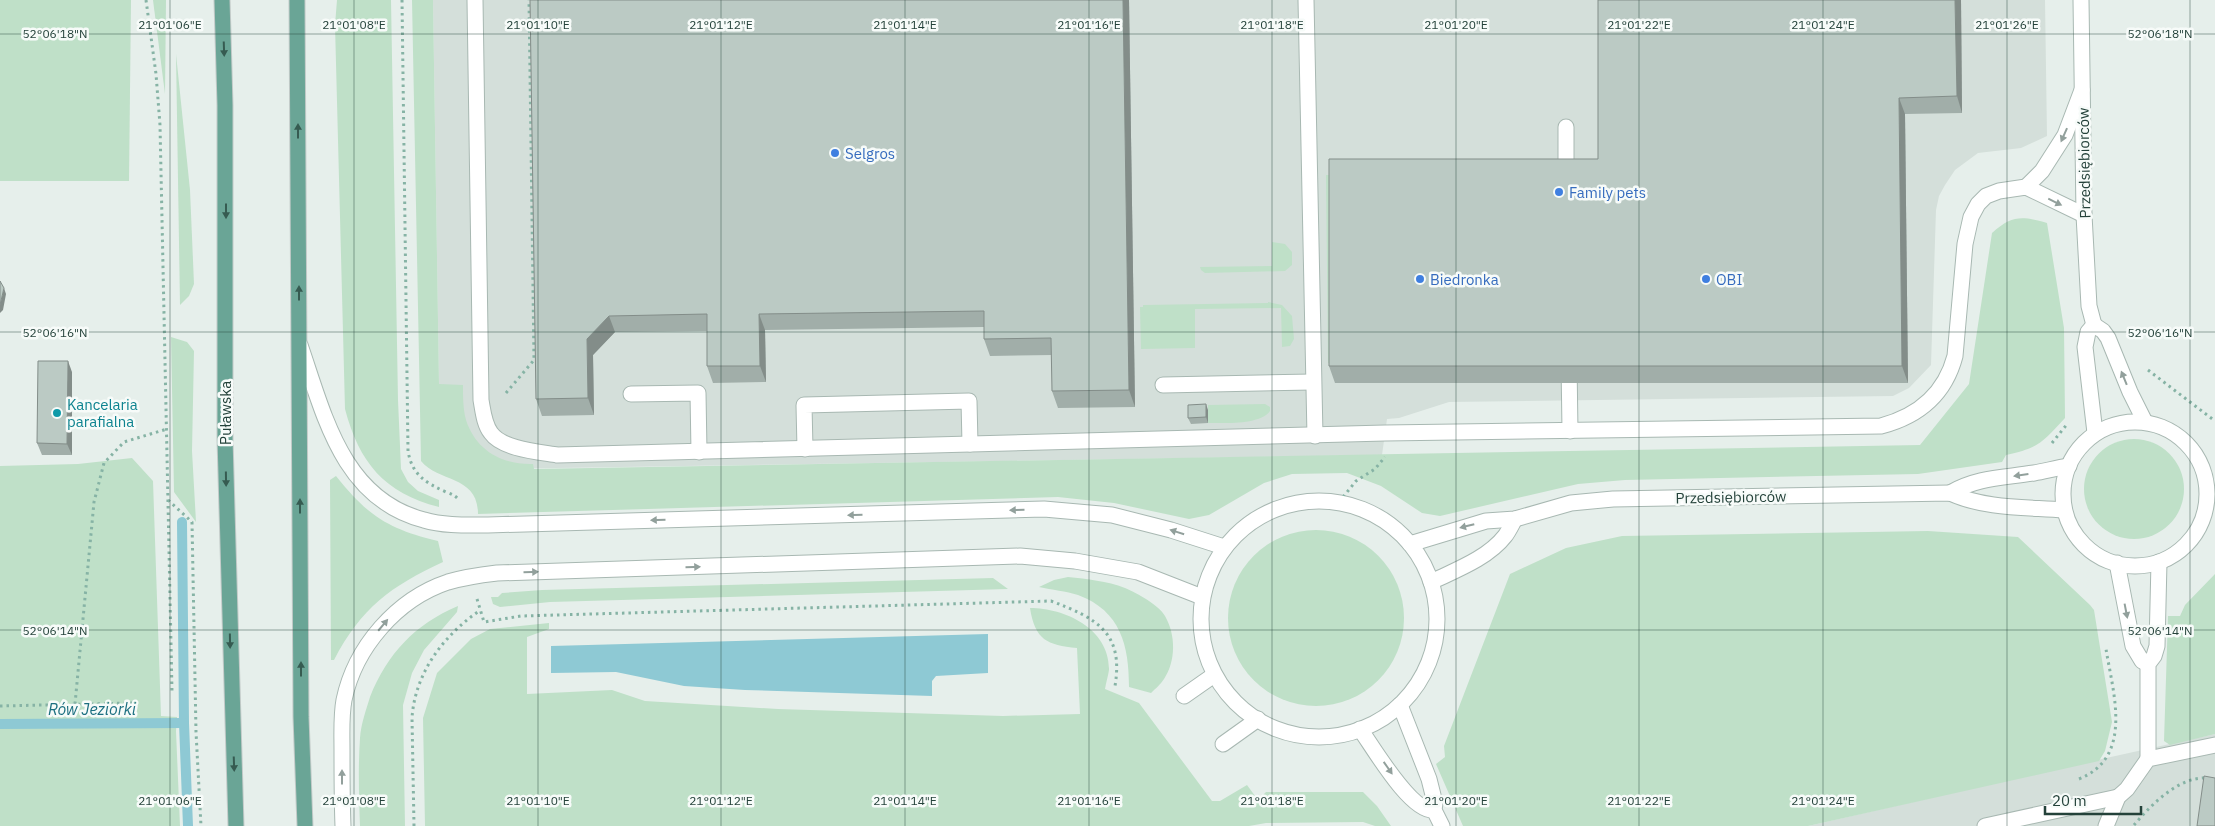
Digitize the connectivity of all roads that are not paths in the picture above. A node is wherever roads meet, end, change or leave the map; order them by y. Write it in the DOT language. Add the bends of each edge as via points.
graph roads {
  1 [pos="222,0"];
  2 [pos="297,0"];
  3 [pos="475,0"];
  4 [pos="1306,0"];
  5 [pos="2081,0"];
  6 [pos="2082,90"];
  7 [pos="1566,127"];
  8 [pos="2026,187"];
  9 [pos="1566,195"];
  10 [pos="2084,215"];
  11 [pos="2094,326"];
  12 [pos="299,342"];
  13 [pos="1569,343"];
  14 [pos="1313,382"];
  15 [pos="1162,384"];
  16 [pos="631,394"];
  17 [pos="2145,422"];
  18 [pos="1570,431"];
  19 [pos="2095,433"];
  20 [pos="1315,436"];
  21 [pos="970,444"];
  22 [pos="805,449"];
  23 [pos="699,452"];
  24 [pos="2069,466"];
  25 [pos="2209,471"];
  26 [pos="1950,493"];
  27 [pos="2064,510"];
  28 [pos="2211,510"];
  29 [pos="1515,519"];
  30 [pos="1410,544"];
  31 [pos="1224,547"];
  32 [pos="2159,562"];
  33 [pos="2117,563"];
  34 [pos="1431,582"];
  35 [pos="1202,596"];
  36 [pos="2148,664"];
  37 [pos="1214,675"];
  38 [pos="1184,696"];
  39 [pos="1400,705"];
  40 [pos="1258,720"];
  41 [pos="1360,729"];
  42 [pos="1223,744"];
  43 [pos="2215,745"];
  44 [pos="2148,759"];
  45 [pos="2118,797"];
  46 [pos="1434,810"];
  47 [pos="236,826"];
  48 [pos="305,826"];
  49 [pos="342,826"];
  50 [pos="1442,826"];
  51 [pos="1985,826"];
  52 [pos="2106,826"];
  1 -- 47 [label="main road, Puławska, one-way" via="225,439"];
  12 -- 2 [label="main road, one-way"];
  3 -- 23 [label="street" via="481,400 484,418 492,434 503,444 557,455"];
  4 -- 14 [label="street"];
  5 -- 6 [label="street, Przedsiębiorców"];
  6 -- 8 [label="street, one-way" via="2065,135 2042,171"];
  6 -- 10 [label="street, Przedsiębiorców"];
  7 -- 9 [label="street"];
  8 -- 10 [label="street, one-way"];
  8 -- 18 [label="street" via="1986,196 1974,210 1965,244 1951,372 1943,385 1911,416 1881,426"];
  10 -- 11 [label="street, Przedsiębiorców" via="2089,306"];
  17 -- 11 [label="street, one-way" via="2108,338"];
  11 -- 19 [label="street" via="2088,332 2085,347"];
  31 -- 12 [label="street, one-way" via="1112,515 1044,509 488,525 423,520 390,506 366,488 344,460 332,437"];
  48 -- 12 [label="main road, one-way" via="301,708"];
  13 -- 18 [label="street"];
  14 -- 15 [label="street"];
  14 -- 20 [label="street"];
  16 -- 23 [label="street" via="698,392"];
  17 -- 19 [label="street" via="2111,425"];
  17 -- 25 [label="street" via="2177,435"];
  18 -- 20 [label="street"];
  19 -- 24 [label="street" via="2082,445"];
  20 -- 21 [label="street"];
  21 -- 22 [label="street"];
  21 -- 22 [label="street" via="970,401 804,405"];
  22 -- 23 [label="street"];
  24 -- 26 [label="street, Przedsiębiorców, one-way" via="1982,480"];
  24 -- 27 [label="street" via="2063,492"];
  25 -- 28 [label="street"];
  26 -- 27 [label="street, Przedsiębiorców" via="1981,504"];
  26 -- 29 [label="street, Przedsiębiorców" via="1613,499 1571,503"];
  27 -- 33 [label="street" via="2080,541 2093,552"];
  28 -- 32 [label="street" via="2188,543"];
  29 -- 30 [label="street, Przedsiębiorców, one-way" via="1486,521"];
  29 -- 34 [label="street" via="1506,536 1494,548"];
  30 -- 31 [label="street" via="1386,521 1364,509 1314,500 1289,504 1265,513 1242,528"];
  30 -- 34 [label="street" via="1421,558"];
  31 -- 35 [label="street" via="1210,571"];
  32 -- 33 [label="street" via="2142,565"];
  32 -- 36 [label="street" via="2157,646"];
  33 -- 36 [label="street, one-way" via="2133,646 2142,661"];
  34 -- 39 [label="street" via="1437,608 1432,652 1417,685"];
  35 -- 37 [label="street" via="1200,623 1204,650"];
  49 -- 35 [label="street, one-way" via="342,726 344,700 353,672 366,647 385,622 418,596 469,576 1020,556 1138,572"];
  36 -- 44 [label="street"];
  37 -- 38 [label="street"];
  37 -- 40 [label="street" via="1230,697"];
  39 -- 41 [label="street"];
  39 -- 46 [label="street" via="1431,786"];
  40 -- 41 [label="street" via="1299,736 1326,737"];
  40 -- 42 [label="street"];
  41 -- 46 [label="street, one-way" via="1412,800 1426,810"];
  43 -- 44 [label="street"];
  44 -- 45 [label="street"];
  45 -- 51 [label="street"];
  45 -- 52 [label="street"];
  46 -- 50 [label="street"];
}
